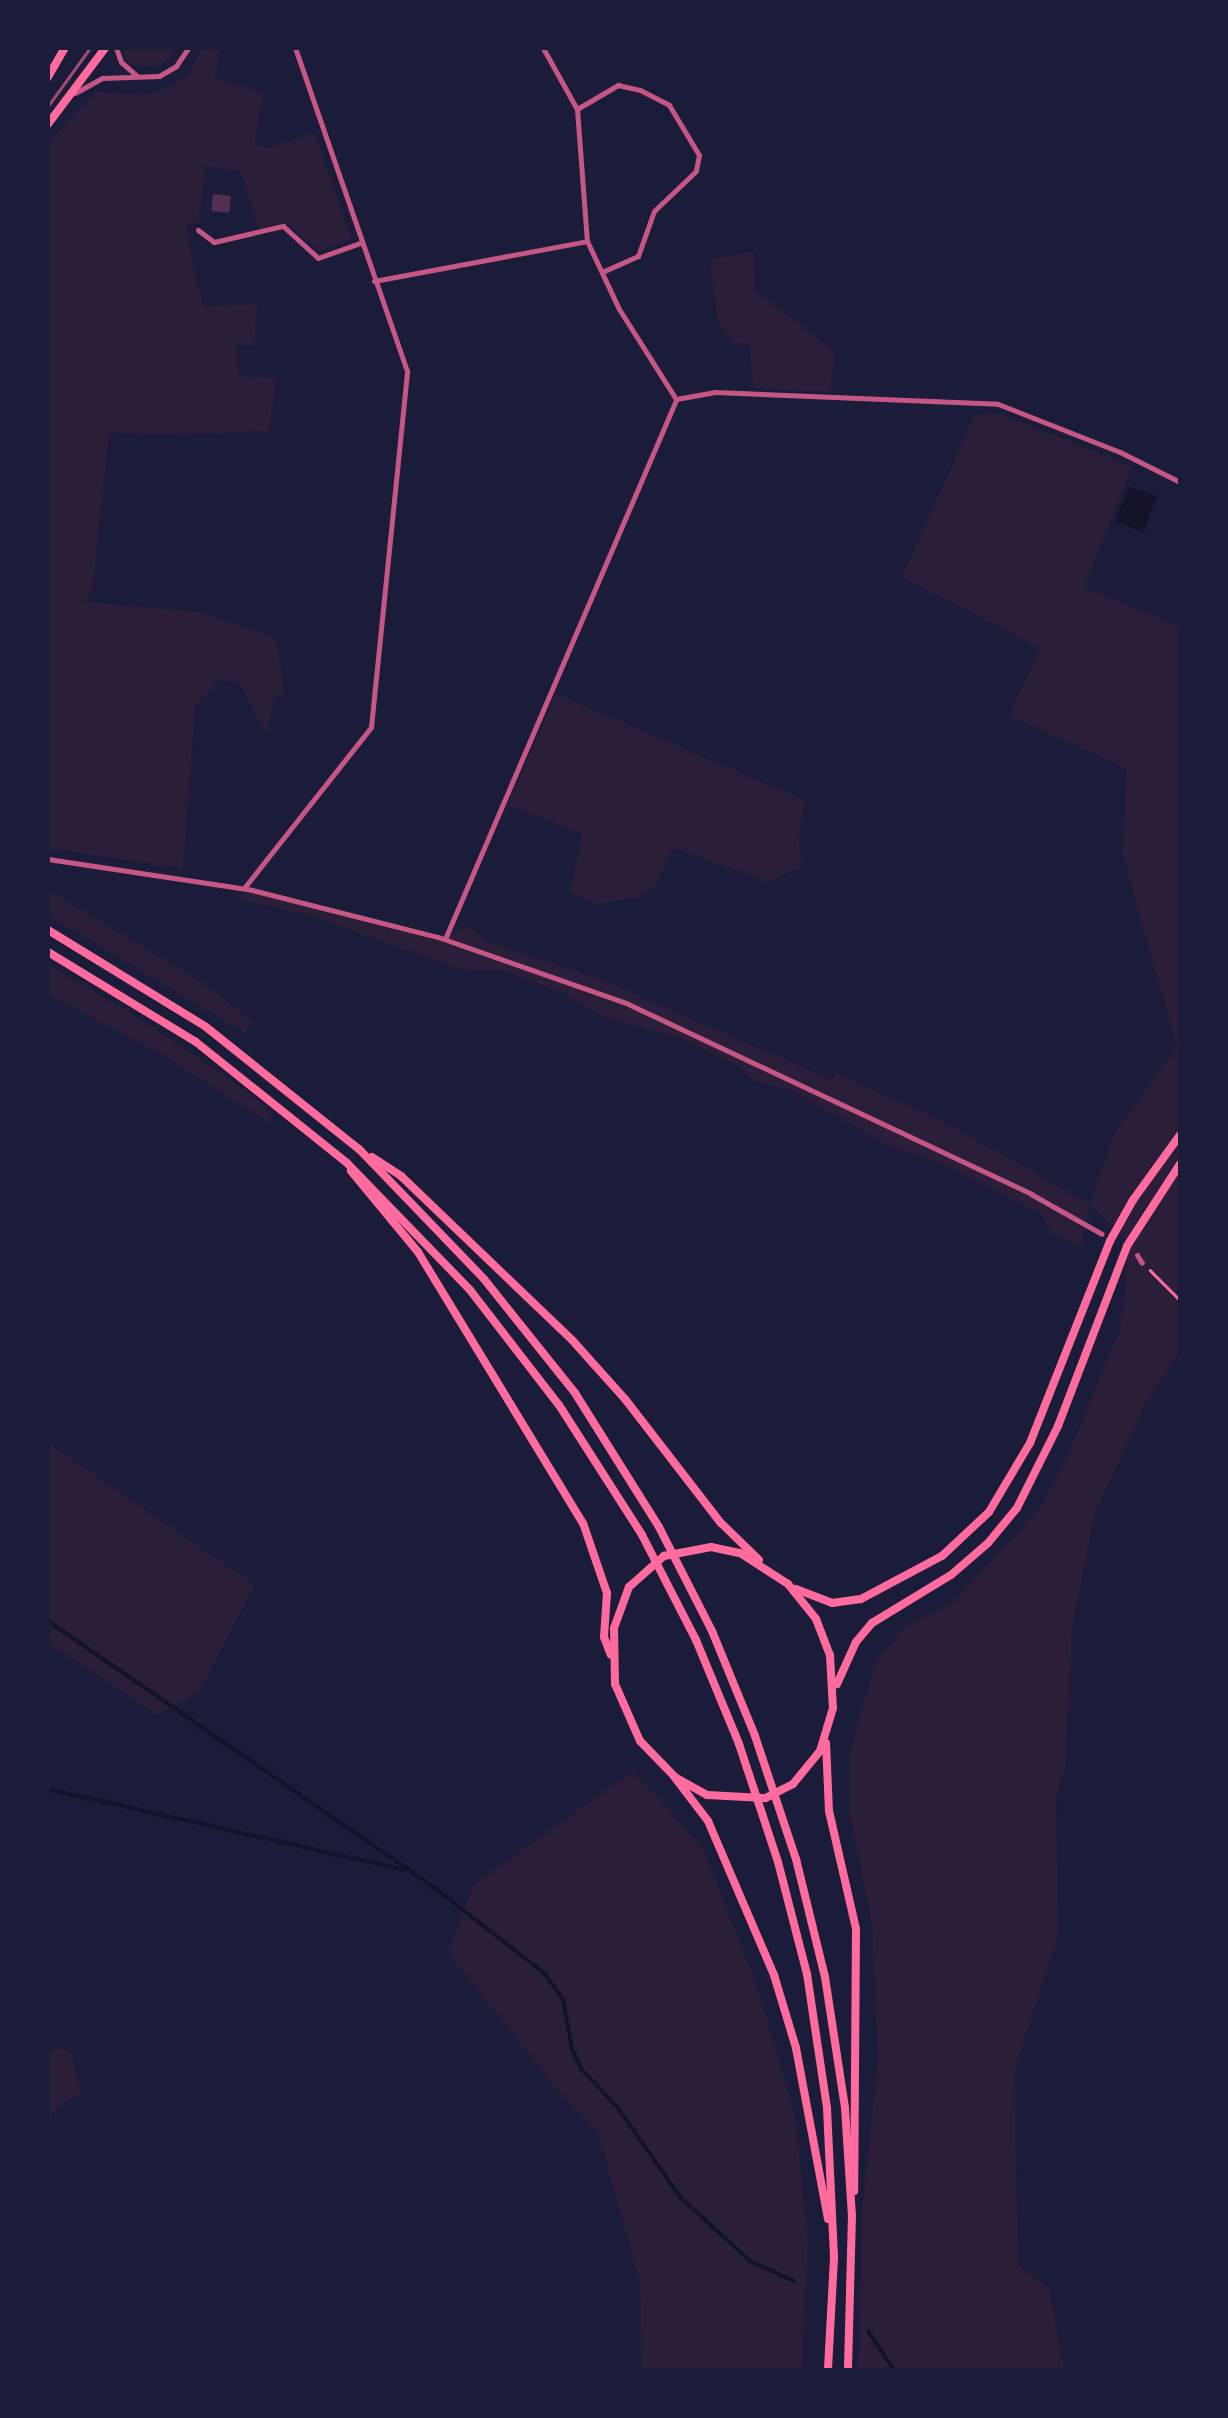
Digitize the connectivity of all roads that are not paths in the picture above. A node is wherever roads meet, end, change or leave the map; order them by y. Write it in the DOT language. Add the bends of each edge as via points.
graph roads {
  1 [pos="65,48"];
  2 [pos="105,48"];
  3 [pos="116,48"];
  4 [pos="188,48"];
  5 [pos="295,48"];
  6 [pos="543,48"];
  7 [pos="48,76"];
  8 [pos="139,78"];
  9 [pos="72,95"];
  10 [pos="576,109"];
  11 [pos="48,124"];
  12 [pos="198,230"];
  13 [pos="587,241"];
  14 [pos="360,243"];
  15 [pos="602,272"];
  16 [pos="373,281"];
  17 [pos="676,399"];
  18 [pos="1180,482"];
  19 [pos="48,858"];
  20 [pos="244,888"];
  21 [pos="48,930"];
  22 [pos="446,940"];
  23 [pos="48,952"];
  24 [pos="1180,1135"];
  25 [pos="359,1149"];
  26 [pos="346,1163"];
  27 [pos="1180,1164"];
  28 [pos="1102,1234"];
  29 [pos="1138,1255"];
  30 [pos="1142,1262"];
  31 [pos="774,1573"];
  32 [pos="788,1584"];
  33 [pos="612,1658"];
  34 [pos="835,1688"];
  35 [pos="826,1739"];
  36 [pos="675,1776"];
  37 [pos="852,2216"];
  38 [pos="834,2258"];
  39 [pos="828,2370"];
  40 [pos="848,2370"];
  1 -- 7 [label="main road"];
  2 -- 9 [label="main road"];
  3 -- 8 [label="street"];
  4 -- 8 [label="street" via="168,71"];
  5 -- 14 [label="street"];
  6 -- 10 [label="street"];
  8 -- 9 [label="street" via="102,78"];
  9 -- 11 [label="main road"];
  10 -- 13 [label="street"];
  10 -- 15 [label="street" via="618,84 640,90 669,105 698,155 696,171 654,211 638,256"];
  12 -- 14 [label="street" via="214,242 283,226 318,258"];
  13 -- 15 [label="street"];
  13 -- 16 [label="street"];
  14 -- 16 [label="street"];
  15 -- 17 [label="street"];
  16 -- 20 [label="street" via="406,371 371,726"];
  17 -- 18 [label="street" via="715,392 998,404"];
  17 -- 22 [label="street"];
  19 -- 20 [label="street"];
  20 -- 22 [label="street"];
  21 -- 25 [label="main road" via="206,1027"];
  22 -- 28 [label="street" via="626,1003"];
  23 -- 26 [label="main road" via="196,1042"];
  24 -- 32 [label="main road" via="1132,1200 1093,1278 1026,1452 976,1526 942,1556 861,1599 832,1603"];
  25 -- 31 [label="main road" via="401,1176 573,1341 721,1523"];
  25 -- 37 [label="main road" via="484,1279 575,1393 658,1527 712,1631 780,1810 825,1977 845,2108"];
  26 -- 33 [label="main road" via="418,1252 584,1524 607,1593 604,1637"];
  26 -- 38 [label="main road" via="470,1290 559,1405 642,1535 696,1640 763,1813 807,1974 827,2108"];
  27 -- 34 [label="main road" via="1146,1213 1110,1286 1053,1439 1017,1508 951,1575 872,1623"];
  29 -- 30 [label="street"];
  31 -- 32 [label="main road"];
  31 -- 33 [label="main road" via="740,1553 699,1546 664,1556 629,1587 617,1614"];
  32 -- 34 [label="main road" via="816,1620"];
  33 -- 36 [label="main road" via="619,1699 633,1728"];
  34 -- 35 [label="main road"];
  35 -- 36 [label="main road" via="793,1784 765,1798 707,1795"];
  35 -- 37 [label="main road" via="829,1811 856,1929"];
  36 -- 38 [label="main road" via="708,1821 774,1976 796,2048"];
  37 -- 40 [label="main road"];
  38 -- 39 [label="main road"];
}
